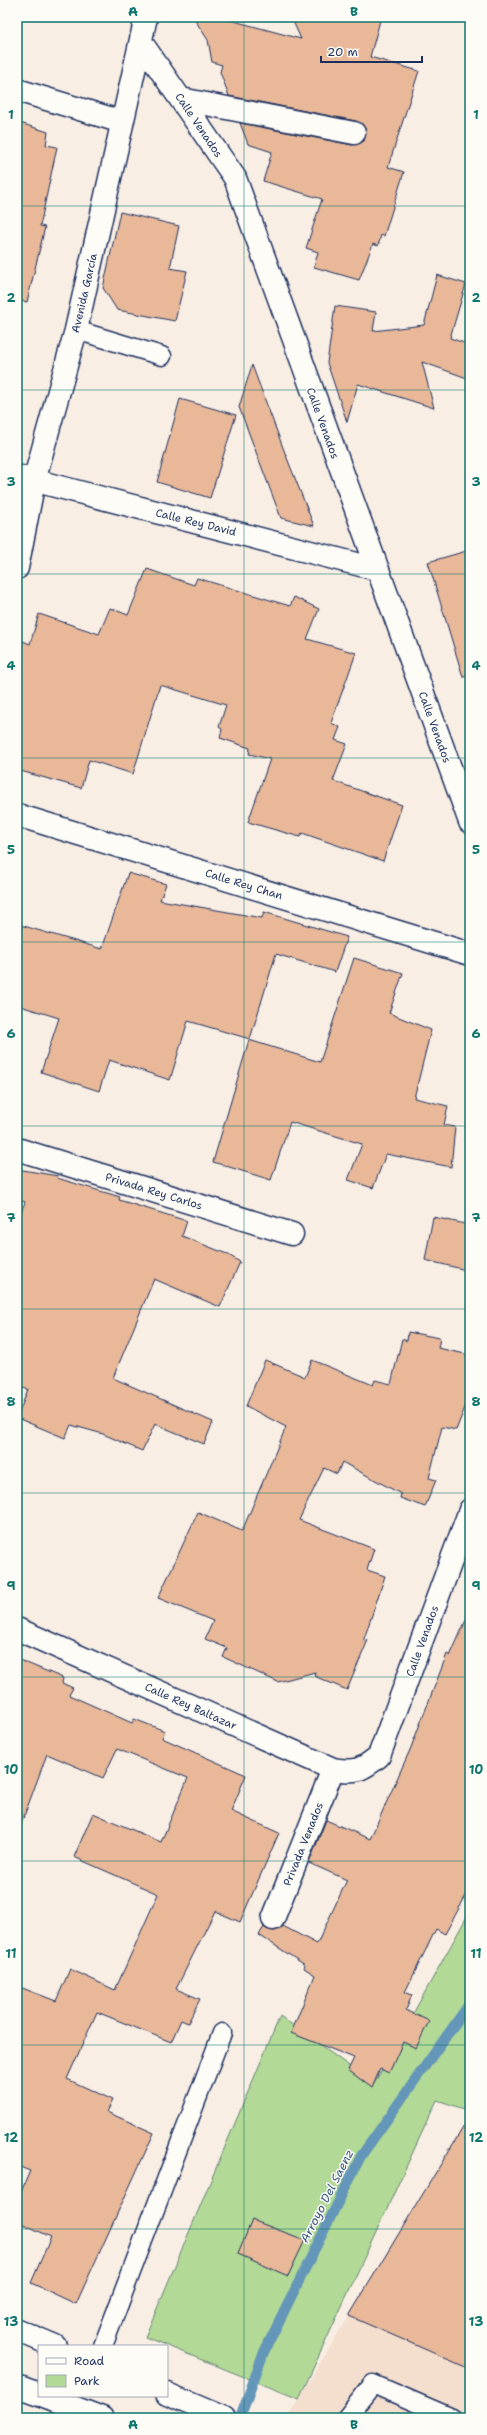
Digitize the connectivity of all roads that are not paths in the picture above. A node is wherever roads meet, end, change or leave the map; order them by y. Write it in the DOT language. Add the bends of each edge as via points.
graph roads {
  1 [pos="146,17"];
  2 [pos="141,42"];
  3 [pos="17,90"];
  4 [pos="181,99"];
  5 [pos="122,122"];
  6 [pos="354,133"];
  7 [pos="76,330"];
  8 [pos="162,356"];
  9 [pos="26,478"];
  10 [pos="17,568"];
  11 [pos="376,569"];
  12 [pos="17,815"];
  13 [pos="470,822"];
  14 [pos="470,954"];
  15 [pos="17,1149"];
  16 [pos="292,1234"];
  17 [pos="470,1510"];
  18 [pos="17,1629"];
  19 [pos="367,1766"];
  20 [pos="333,1769"];
  21 [pos="273,1919"];
  22 [pos="222,2033"];
  23 [pos="17,2330"];
  24 [pos="54,2345"];
  25 [pos="103,2345"];
  26 [pos="17,2386"];
  27 [pos="38,2394"];
  28 [pos="168,2394"];
  29 [pos="47,2397"];
  30 [pos="102,2418"];
  31 [pos="224,2418"];
  32 [pos="346,2418"];
  33 [pos="452,2418"];
  1 -- 2 [label="street, Avenida García"];
  2 -- 4 [label="street, Calle Venados"];
  2 -- 5 [label="street, Avenida García"];
  3 -- 5 [label="street"];
  4 -- 6 [label="street"];
  4 -- 11 [label="street, Calle Venados" via="235,178"];
  5 -- 7 [label="street, Avenida García"];
  7 -- 8 [label="lane"];
  7 -- 9 [label="street, Avenida García"];
  9 -- 10 [label="street, Avenida García"];
  9 -- 11 [label="street, Calle Rey David"];
  11 -- 13 [label="street, Calle Venados"];
  12 -- 14 [label="street, Calle Rey Chan"];
  15 -- 16 [label="street, Privada Rey Carlos"];
  17 -- 19 [label="street, Calle Venados" via="379,1756"];
  18 -- 20 [label="street, Calle Rey Baltazar"];
  19 -- 20 [label="street, Calle Rey Baltazar" via="351,1772"];
  20 -- 21 [label="street, Privada Venados"];
  22 -- 25 [label="lane"];
  23 -- 24 [label="street"];
  26 -- 27 [label="street"];
  28 -- 31 [label="street"];
  29 -- 30 [label="street"];
  32 -- 33 [label="lane" via="373,2384"];
}
